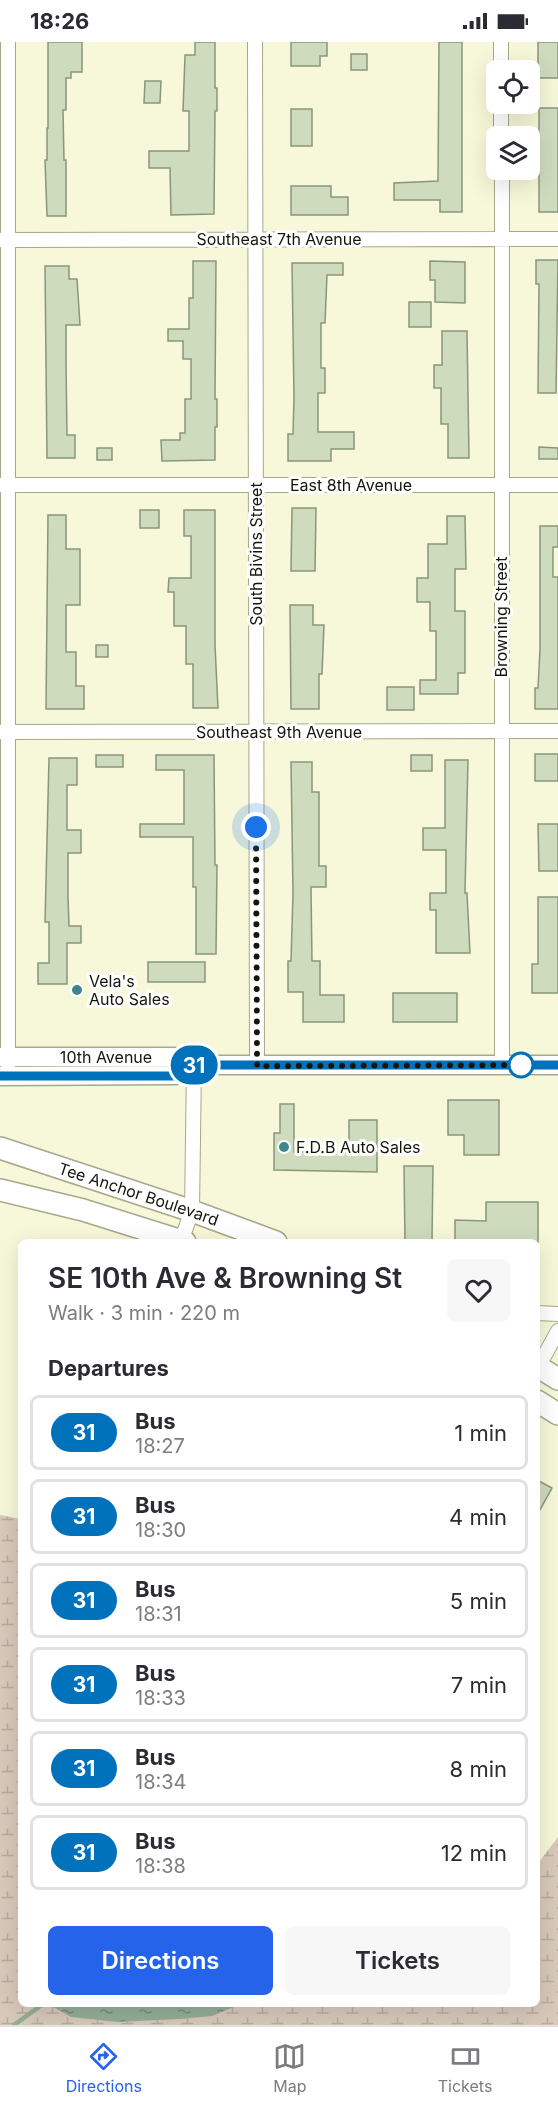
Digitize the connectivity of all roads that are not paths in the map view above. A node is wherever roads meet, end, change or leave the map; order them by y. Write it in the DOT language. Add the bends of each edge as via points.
graph roads {
  1 [pos="8,42"];
  2 [pos="255,42"];
  3 [pos="501,42"];
  4 [pos="501,60"];
  5 [pos="502,180"];
  6 [pos="254,239"];
  7 [pos="502,239"];
  8 [pos="558,239"];
  9 [pos="4,240"];
  10 [pos="558,484"];
  11 [pos="4,485"];
  12 [pos="256,485"];
  13 [pos="502,485"];
  14 [pos="558,731"];
  15 [pos="4,732"];
  16 [pos="256,732"];
  17 [pos="501,732"];
  18 [pos="4,1057"];
  19 [pos="194,1065"];
  20 [pos="502,1065"];
  21 [pos="558,1065"];
  22 [pos="257,1066"];
  23 [pos="4,1076"];
  24 [pos="0,1148"];
  25 [pos="0,1190"];
  26 [pos="192,1211"];
  27 [pos="177,1239"];
  28 [pos="184,1239"];
  29 [pos="268,1239"];
  30 [pos="540,1313"];
  31 [pos="558,1314"];
  32 [pos="558,1331"];
  33 [pos="540,1363"];
  34 [pos="540,1370"];
  35 [pos="558,1379"];
  36 [pos="540,1403"];
  37 [pos="558,1414"];
  1 -- 9 [label="street"];
  2 -- 6 [label="street, South Bivins Street"];
  3 -- 4 [label="street"];
  5 -- 7 [label="street, Browning Street"];
  6 -- 7 [label="street, Southeast 7th Avenue"];
  6 -- 9 [label="street, Southeast 7th Avenue"];
  6 -- 12 [label="street, South Bivins Street"];
  7 -- 8 [label="street, Southeast 7th Avenue"];
  7 -- 13 [label="street, Browning Street"];
  9 -- 11 [label="street"];
  10 -- 13 [label="street, East 8th Avenue"];
  11 -- 12 [label="street, East 8th Avenue"];
  11 -- 15 [label="street"];
  12 -- 13 [label="street, East 8th Avenue"];
  12 -- 16 [label="street, South Bivins Street"];
  13 -- 17 [label="street, Browning Street"];
  14 -- 17 [label="street, Southeast 9th Avenue"];
  15 -- 16 [label="street, Southeast 9th Avenue"];
  15 -- 18 [label="street"];
  16 -- 17 [label="street, Southeast 9th Avenue"];
  16 -- 22 [label="street, South Bivins Street"];
  17 -- 20 [label="street, Browning Street"];
  18 -- 19 [label="main road, 10th Avenue" via="175,1057"];
  18 -- 23 [label="street"];
  19 -- 22 [label="main road"];
  19 -- 23 [label="main road, 10th Avenue" via="175,1076"];
  19 -- 26 [label="street"];
  20 -- 21 [label="main road"];
  20 -- 22 [label="main road"];
  24 -- 26 [label="main road, Tee Anchor Boulevard"];
  25 -- 27 [label="main road, Tee Anchor Boulevard"];
  26 -- 28 [label="street"];
  26 -- 29 [label="main road, Tee Anchor Boulevard"];
  30 -- 31 [label="street"];
  32 -- 33 [label="street"];
  34 -- 35 [label="main road"];
  36 -- 37 [label="main road"];
}
